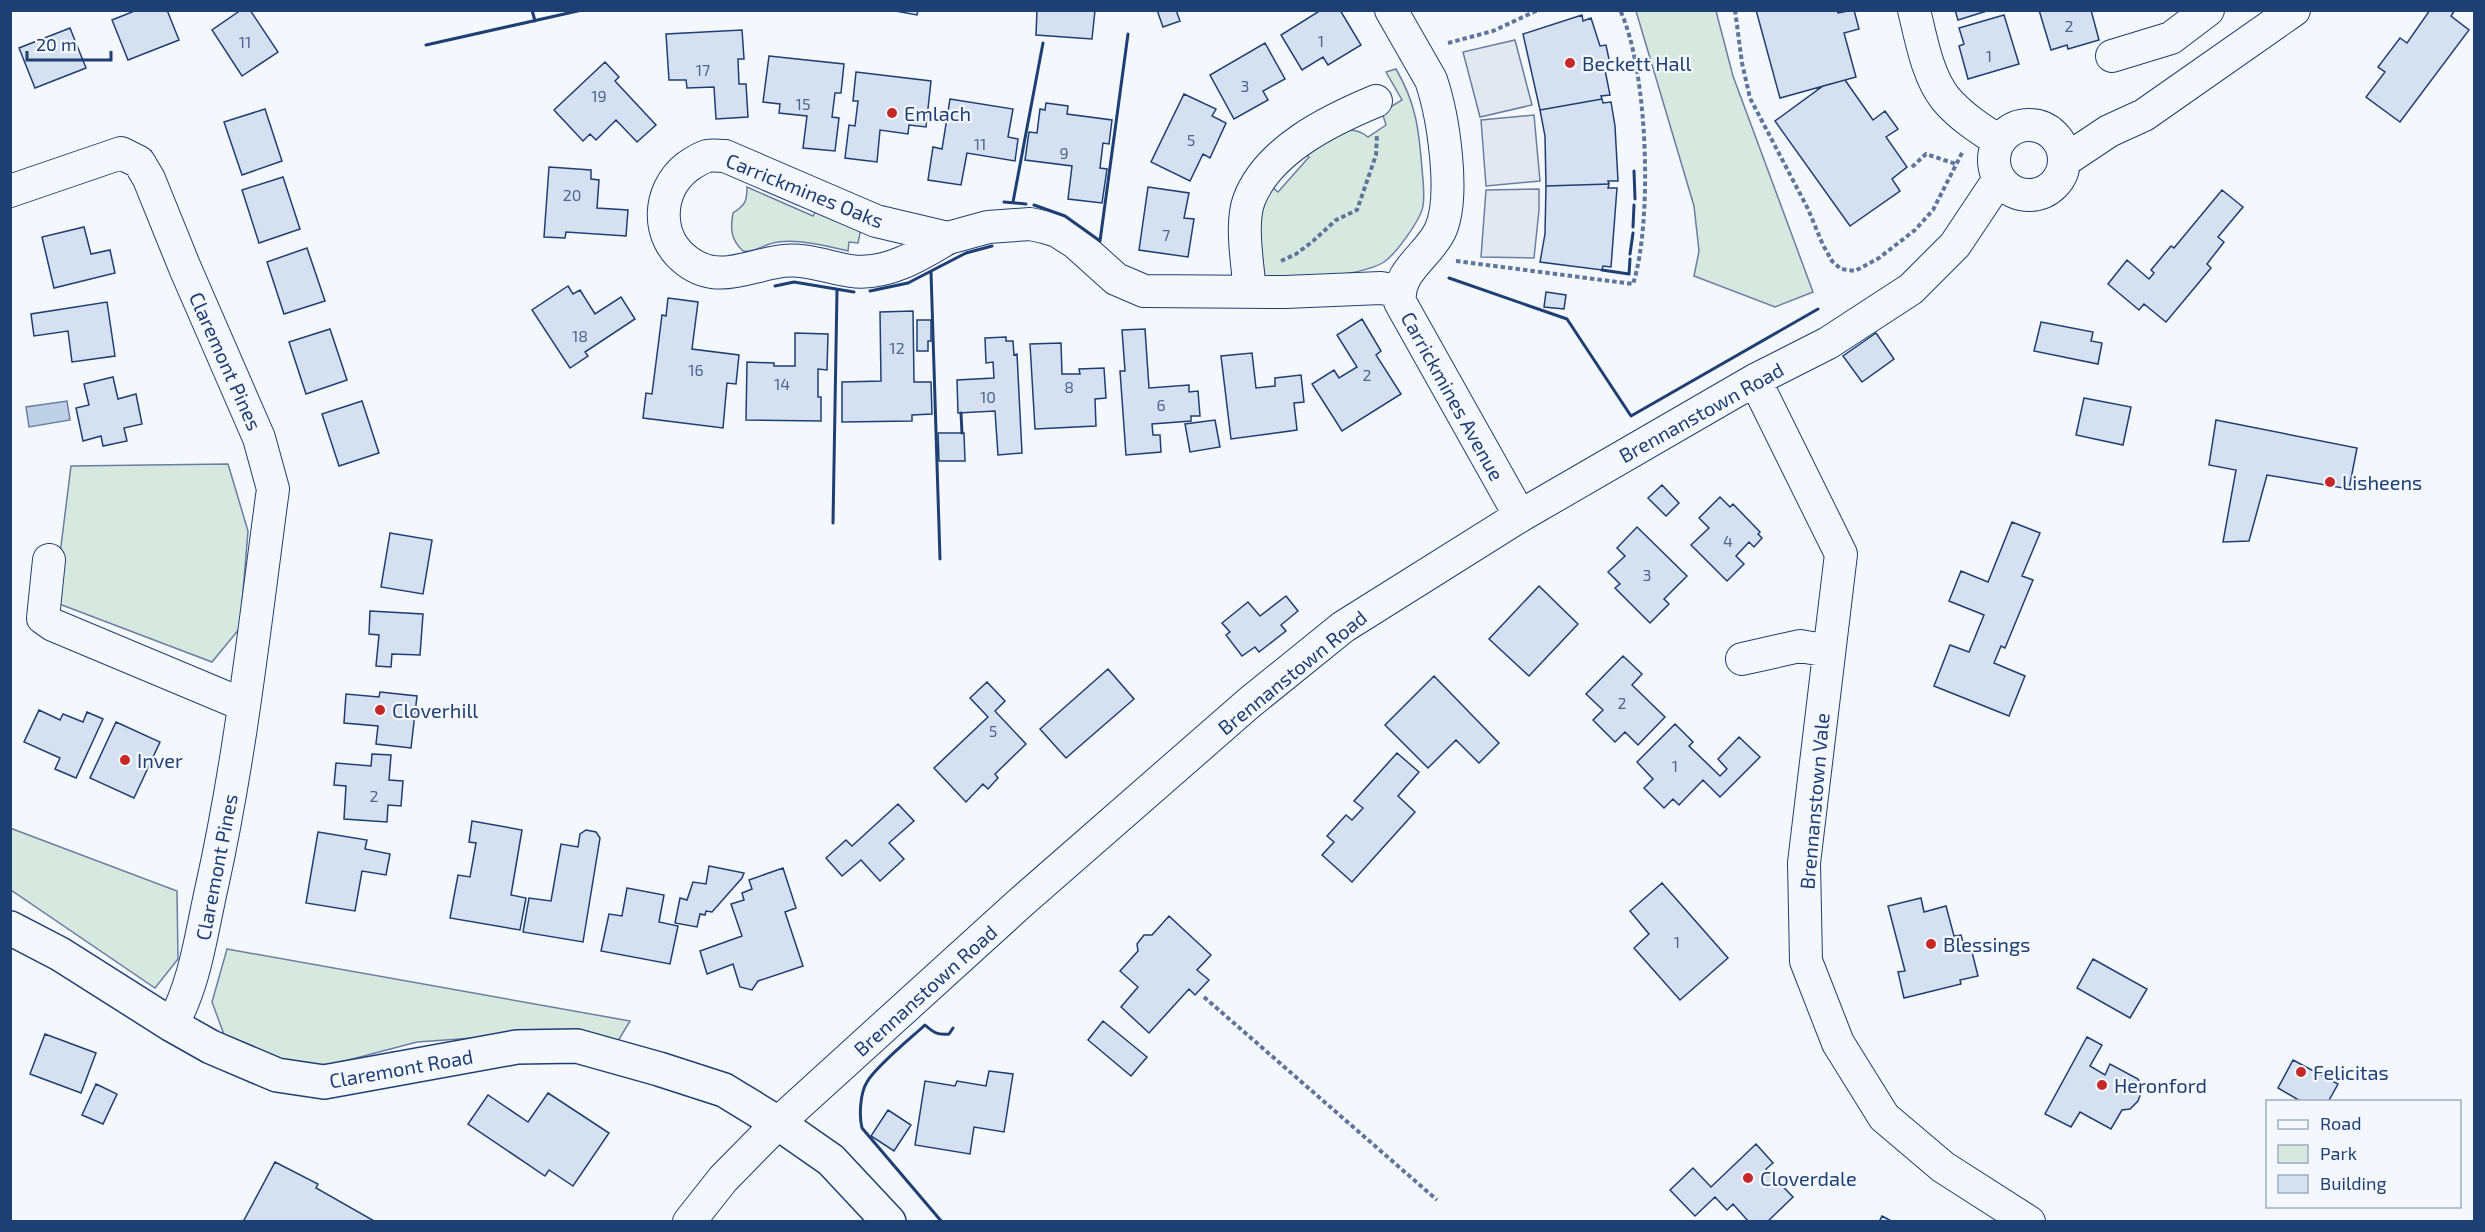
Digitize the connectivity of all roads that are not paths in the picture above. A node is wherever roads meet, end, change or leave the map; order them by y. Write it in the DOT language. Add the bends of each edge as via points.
graph roads {
  1 [pos="1391,10"];
  2 [pos="1914,10"];
  3 [pos="2208,10"];
  4 [pos="2294,10"];
  5 [pos="2112,56"];
  6 [pos="1376,101"];
  7 [pos="1988,134"];
  8 [pos="2058,147"];
  9 [pos="2010,187"];
  10 [pos="10,191"];
  11 [pos="948,238"];
  12 [pos="1249,281"];
  13 [pos="1399,291"];
  14 [pos="1755,380"];
  15 [pos="1520,516"];
  16 [pos="49,560"];
  17 [pos="1830,651"];
  18 [pos="1742,659"];
  19 [pos="244,705"];
  20 [pos="10,928"];
  21 [pos="172,1025"];
  22 [pos="778,1123"];
  23 [pos="689,1221"];
  24 [pos="889,1221"];
  25 [pos="2029,1221"];
  1 -- 13 [label="street, Carrickmines Avenue" via="1435,92 1447,182 1447,204 1440,231 1403,279"];
  2 -- 7 [label="street" via="1932,72 1944,97"];
  3 -- 5 [label="street" via="2171,38 2146,50"];
  4 -- 8 [label="street" via="2144,115"];
  6 -- 12 [label="street" via="1314,131 1262,179 1249,200 1246,223"];
  7 -- 8 [label="street" via="2004,135 2019,126 2035,125"];
  7 -- 9 [label="street" via="1994,157"];
  8 -- 9 [label="street" via="2058,179 2052,186 2033,195"];
  9 -- 14 [label="street, Brennanstown Road" via="1911,289 1828,343"];
  10 -- 19 [label="street, Claremont Pines" via="121,153 140,162 149,179 260,438 273,489"];
  11 -- 11 [label="street, Carrickmines Oaks" via="876,221 725,156 706,156 676,175 667,192 663,213 666,233 676,250 688,262 719,274 784,261 865,272 916,257"];
  11 -- 12 [label="street, Carrickmines Oaks" via="988,227 1044,226 1076,243 1116,279 1144,291"];
  12 -- 13 [label="street, Carrickmines Oaks" via="1343,291"];
  13 -- 15 [label="street, Carrickmines Avenue" via="1409,319"];
  14 -- 15 [label="street, Brennanstown Road"];
  14 -- 17 [label="street, Brennanstown Vale" via="1841,554"];
  15 -- 22 [label="street, Brennanstown Road" via="1342,627 1249,703 1028,896"];
  16 -- 19 [label="street" via="43,618"];
  17 -- 18 [label="street" via="1800,646"];
  17 -- 25 [label="street, Brennanstown Vale" via="1804,862 1806,961 1838,1043 1884,1117 1943,1167"];
  19 -- 21 [label="street, Claremont Pines" via="228,816 197,961 187,995"];
  20 -- 21 [label="main road, Claremont Road" via="60,954"];
  21 -- 22 [label="main road, Claremont Road" via="211,1047 277,1075 324,1082 517,1047 577,1046 724,1090"];
  22 -- 23 [label="street, Brennanstown Road" via="723,1179"];
  22 -- 24 [label="main road, Claremont Road" via="831,1160"];
}
